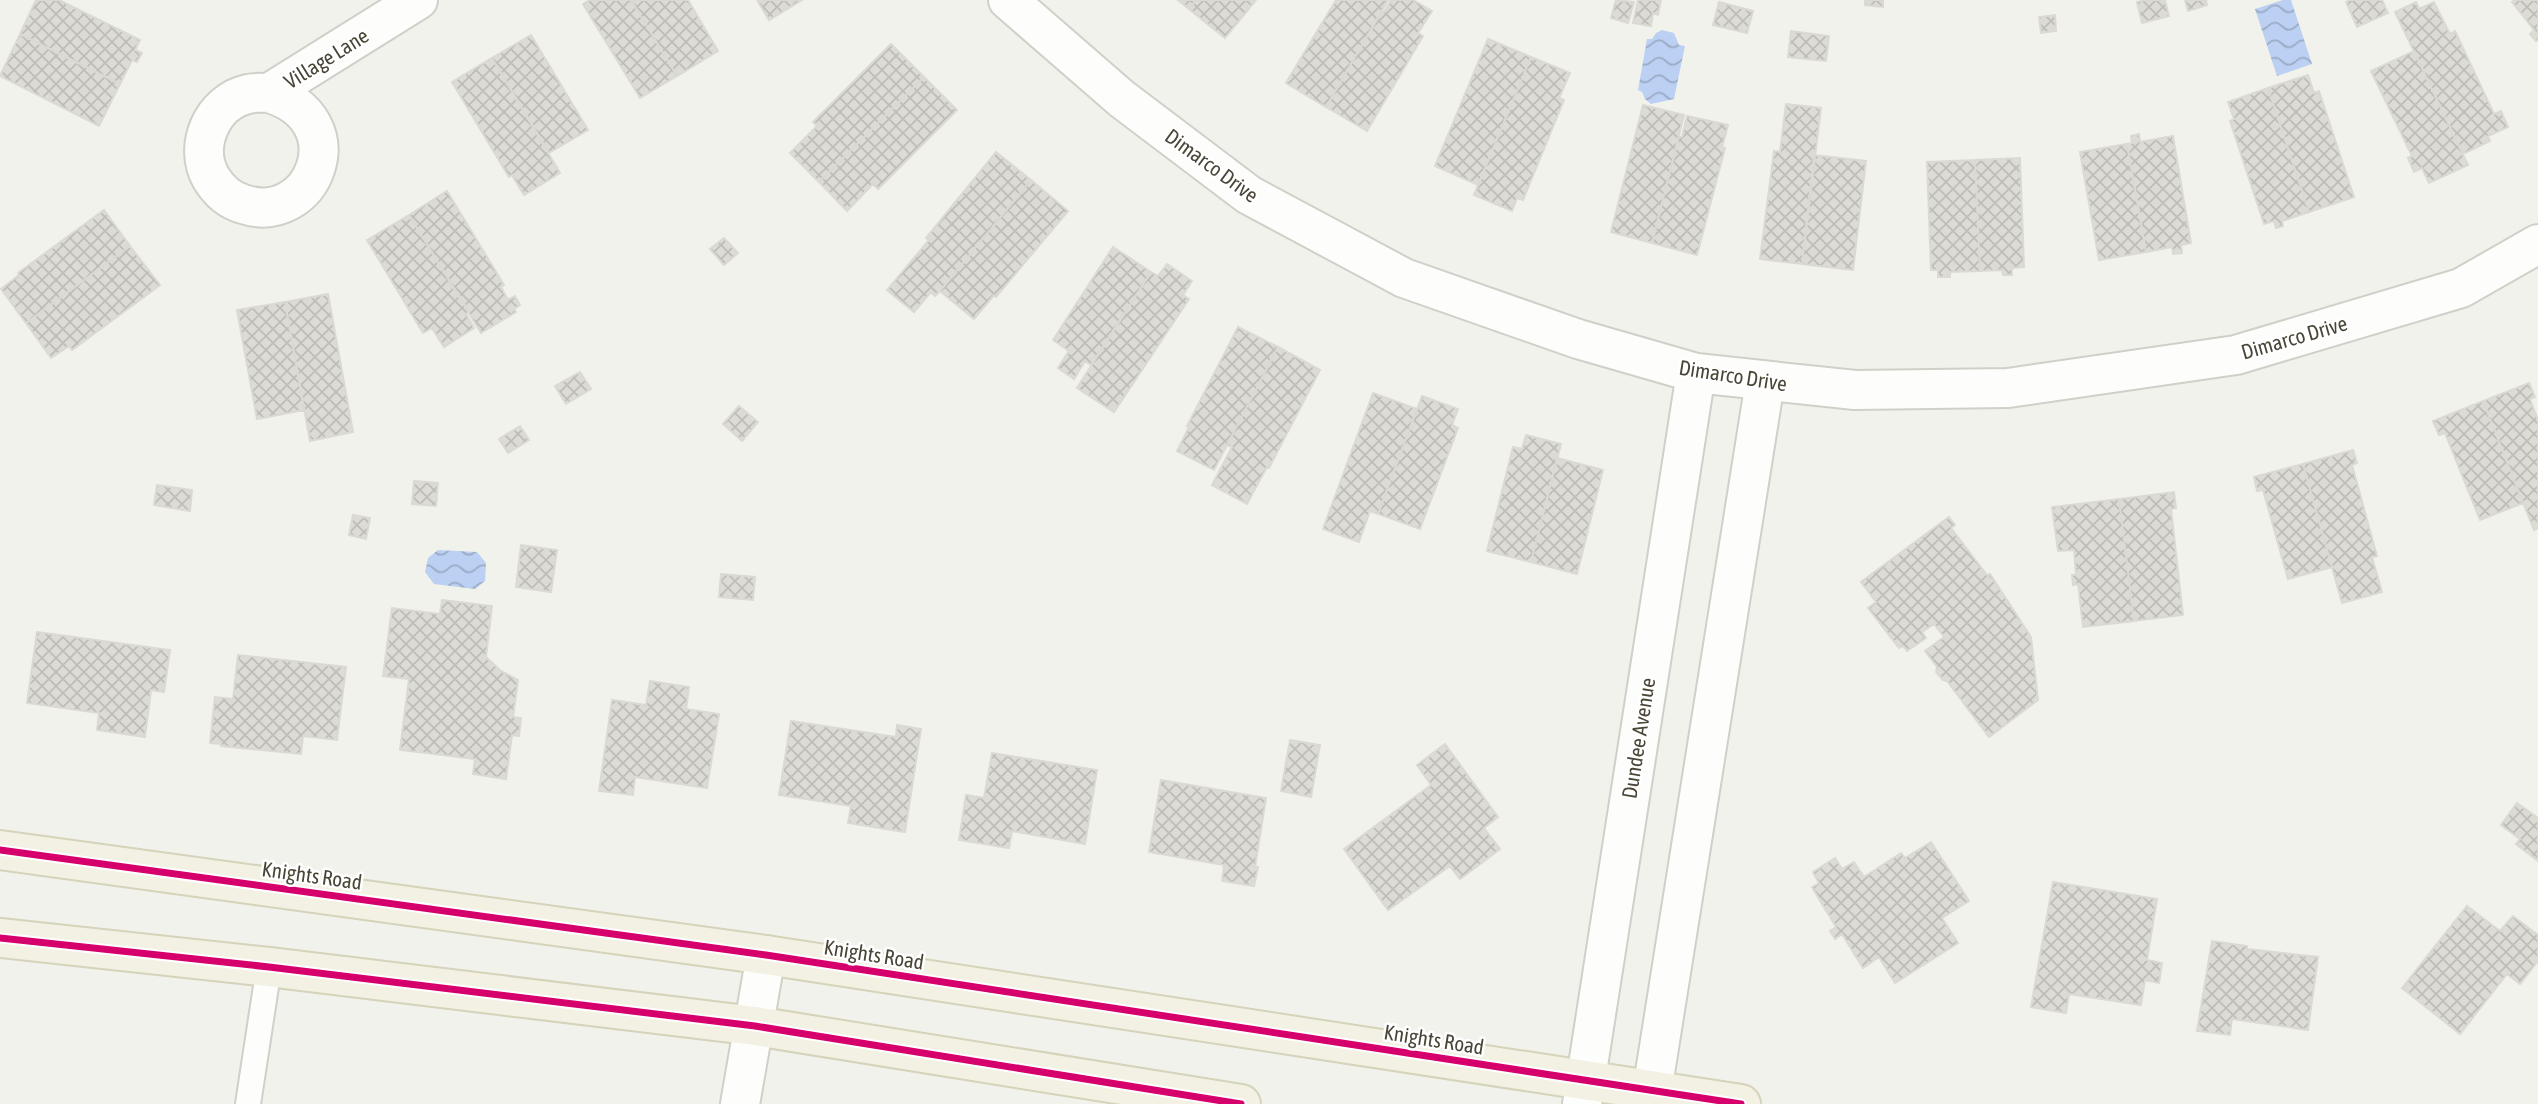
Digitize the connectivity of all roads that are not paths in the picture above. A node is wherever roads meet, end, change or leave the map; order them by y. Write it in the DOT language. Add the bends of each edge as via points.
graph roads {
  1 [pos="418,0"];
  2 [pos="1007,0"];
  3 [pos="270,93"];
  4 [pos="2538,244"];
  5 [pos="1696,373"];
  6 [pos="1765,382"];
  7 [pos="0,850"];
  8 [pos="0,938"];
  9 [pos="766,955"];
  10 [pos="269,967"];
  11 [pos="755,1026"];
  12 [pos="1584,1092"];
  13 [pos="1651,1097"];
  14 [pos="248,1104"];
  15 [pos="740,1104"];
  16 [pos="1241,1104"];
  17 [pos="1741,1104"];
  1 -- 3 [label="street, Village Lane"];
  2 -- 5 [label="street, Dimarco Drive" via="1122,99 1249,195 1404,278 1578,339"];
  4 -- 6 [label="street, Dimarco Drive" via="2461,288 2236,355 2008,388 1855,390"];
  5 -- 6 [label="street, Dimarco Drive"];
  5 -- 12 [label="street, Dundee Avenue"];
  6 -- 13 [label="street"];
  7 -- 9 [label="main road, Knights Road"];
  8 -- 10 [label="main road"];
  9 -- 11 [label="street"];
  9 -- 12 [label="main road, Knights Road"];
  10 -- 11 [label="main road"];
  10 -- 14 [label="lane"];
  11 -- 15 [label="street"];
  11 -- 16 [label="main road"];
  12 -- 13 [label="main road, Knights Road"];
  13 -- 17 [label="main road, Knights Road"];
}
